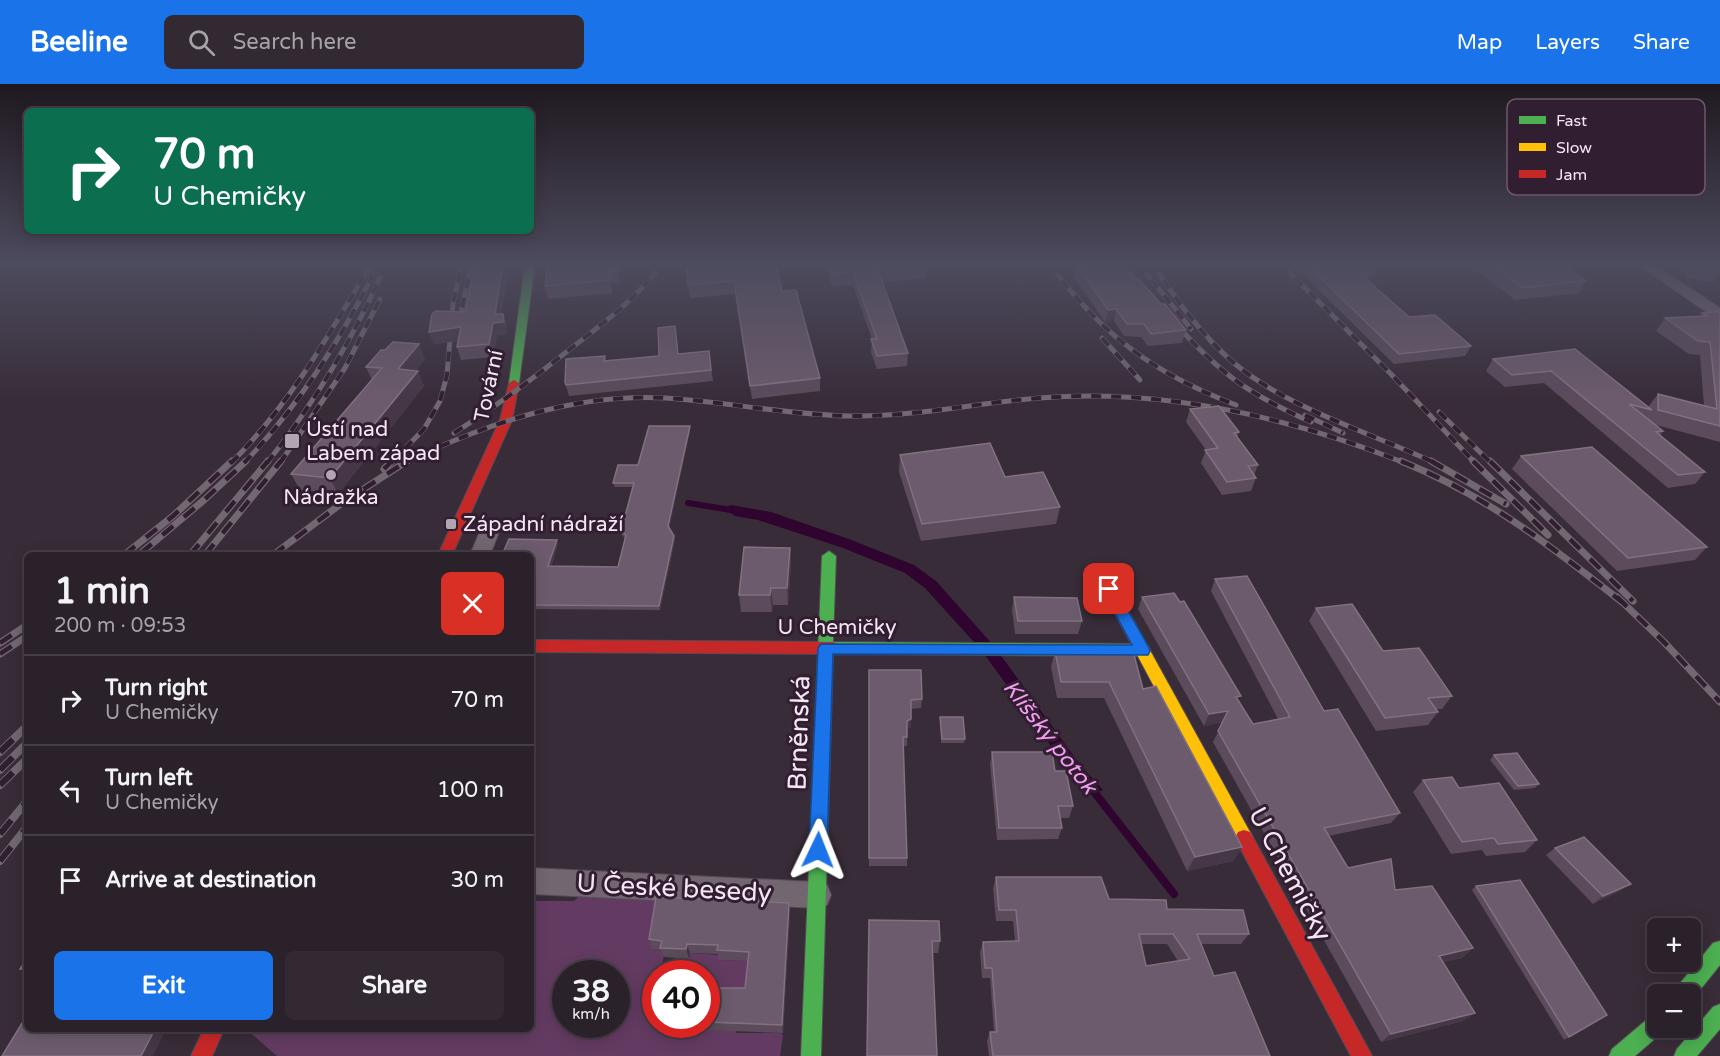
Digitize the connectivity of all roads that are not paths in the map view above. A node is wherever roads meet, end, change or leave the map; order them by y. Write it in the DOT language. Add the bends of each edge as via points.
graph roads {
  1 [pos="524,309"];
  2 [pos="492,527"];
  3 [pos="448,549"];
  4 [pos="481,552"];
  5 [pos="829,556"];
  6 [pos="1109,589"];
  7 [pos="534,646"];
  8 [pos="826,648"];
  9 [pos="1143,651"];
  10 [pos="534,881"];
  11 [pos="817,895"];
  12 [pos="1720,951"];
  13 [pos="1692,984"];
  14 [pos="1720,1014"];
  15 [pos="213,1032"];
  16 [pos="1647,1032"];
  17 [pos="201,1056"];
  18 [pos="811,1056"];
  19 [pos="1362,1056"];
  20 [pos="1619,1056"];
  21 [pos="1684,1056"];
  1 -- 3 [label="street, Tovární" via="506,420"];
  2 -- 4 [label="street"];
  5 -- 8 [label="street, Brněnská"];
  6 -- 9 [label="street, U Chemičky"];
  7 -- 8 [label="street, U Chemičky"];
  8 -- 9 [label="street, U Chemičky"];
  8 -- 11 [label="street, Brněnská"];
  9 -- 19 [label="street, U Chemičky"];
  10 -- 11 [label="street, U České besedy"];
  11 -- 18 [label="street, Brněnská"];
  12 -- 13 [label="street"];
  14 -- 21 [label="street"];
  15 -- 17 [label="street"];
  16 -- 20 [label="street"];
}
